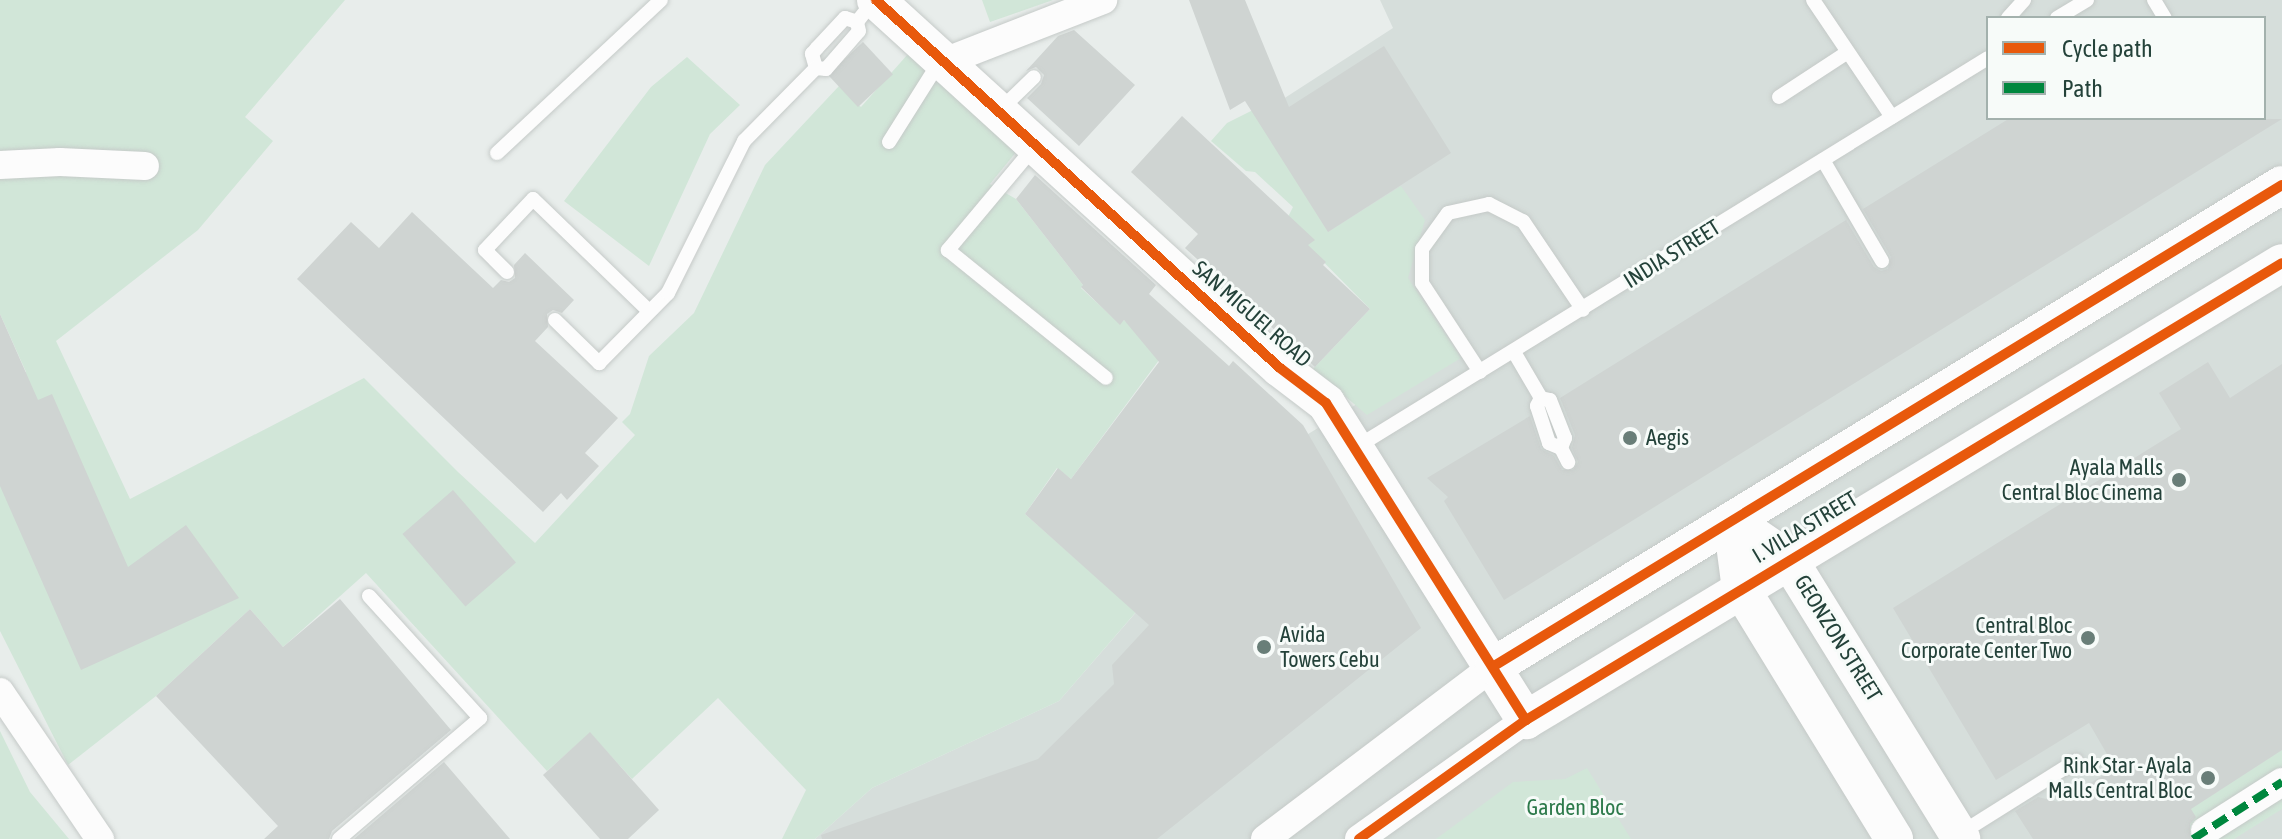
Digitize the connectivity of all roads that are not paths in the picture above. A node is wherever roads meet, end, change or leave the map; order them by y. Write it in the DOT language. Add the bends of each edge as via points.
graph roads {
  1 [pos="661,0"];
  2 [pos="1103,0"];
  3 [pos="1813,0"];
  4 [pos="2024,0"];
  5 [pos="2087,0"];
  6 [pos="869,7"];
  7 [pos="2010,16"];
  8 [pos="2060,16"];
  9 [pos="1848,52"];
  10 [pos="1986,59"];
  11 [pos="942,61"];
  12 [pos="1034,77"];
  13 [pos="1779,97"];
  14 [pos="998,112"];
  15 [pos="1892,117"];
  16 [pos="889,142"];
  17 [pos="1035,145"];
  18 [pos="497,153"];
  19 [pos="1823,160"];
  20 [pos="0,165"];
  21 [pos="145,166"];
  22 [pos="2282,185"];
  23 [pos="1882,261"];
  24 [pos="2282,263"];
  25 [pos="507,272"];
  26 [pos="648,310"];
  27 [pos="1583,310"];
  28 [pos="555,320"];
  29 [pos="1514,352"];
  30 [pos="1480,372"];
  31 [pos="1106,378"];
  32 [pos="1541,398"];
  33 [pos="1355,448"];
  34 [pos="1561,448"];
  35 [pos="1568,462"];
  36 [pos="1732,521"];
  37 [pos="1789,560"];
  38 [pos="1741,589"];
  39 [pos="369,596"];
  40 [pos="1494,666"];
  41 [pos="0,692"];
  42 [pos="1526,720"];
  43 [pos="2076,761"];
  44 [pos="2282,782"];
  45 [pos="2205,831"];
  46 [pos="1960,837"];
  47 [pos="100,839"];
  48 [pos="339,839"];
  49 [pos="1265,839"];
  50 [pos="1359,839"];
  51 [pos="1894,839"];
  1 -- 18 [label="lane"];
  2 -- 11 [label="street"];
  3 -- 9 [label="lane"];
  4 -- 7 [label="lane"];
  5 -- 8 [label="lane"];
  6 -- 11 [label="street, SAN MIGUEL ROAD"];
  6 -- 26 [label="lane" via="845,18 817,48 812,54 816,68 744,141 668,293"];
  9 -- 13 [label="lane"];
  9 -- 15 [label="lane"];
  10 -- 15 [label="lane, INDIA STREET"];
  11 -- 14 [label="street, SAN MIGUEL ROAD"];
  11 -- 16 [label="lane"];
  12 -- 14 [label="lane"];
  14 -- 17 [label="street, SAN MIGUEL ROAD"];
  15 -- 19 [label="lane, INDIA STREET"];
  17 -- 31 [label="lane" via="948,250"];
  17 -- 33 [label="street, SAN MIGUEL ROAD" via="1280,368 1326,403"];
  19 -- 23 [label="lane"];
  19 -- 27 [label="lane, INDIA STREET"];
  20 -- 21 [label="street"];
  22 -- 36 [label="street, I. VILLA STREET"];
  24 -- 37 [label="street, I. VILLA STREET"];
  25 -- 26 [label="lane" via="485,250 533,199"];
  26 -- 28 [label="lane" via="599,363"];
  27 -- 29 [label="lane, INDIA STREET"];
  27 -- 30 [label="lane" via="1523,221 1489,204 1448,213 1422,249 1422,283"];
  29 -- 30 [label="lane, INDIA STREET"];
  29 -- 32 [label="lane"];
  30 -- 33 [label="lane, INDIA STREET"];
  32 -- 34 [label="lane" via="1537,406 1549,443"];
  32 -- 34 [label="lane" via="1550,400 1558,418 1565,438"];
  33 -- 40 [label="street, SAN MIGUEL ROAD"];
  34 -- 35 [label="lane"];
  36 -- 37 [label="street, GEONZON STREET"];
  36 -- 38 [label="street"];
  36 -- 40 [label="street, I. VILLA STREET"];
  37 -- 38 [label="street, I. VILLA STREET"];
  37 -- 46 [label="street, GEONZON STREET"];
  38 -- 42 [label="street, I. VILLA STREET"];
  38 -- 51 [label="street"];
  39 -- 48 [label="lane" via="480,718"];
  40 -- 42 [label="street, SAN MIGUEL ROAD"];
  40 -- 49 [label="street, I. VILLA STREET"];
  41 -- 47 [label="street"];
  42 -- 50 [label="street, I. VILLA STREET"];
  43 -- 46 [label="lane"];
  44 -- 45 [label="street"];
}
